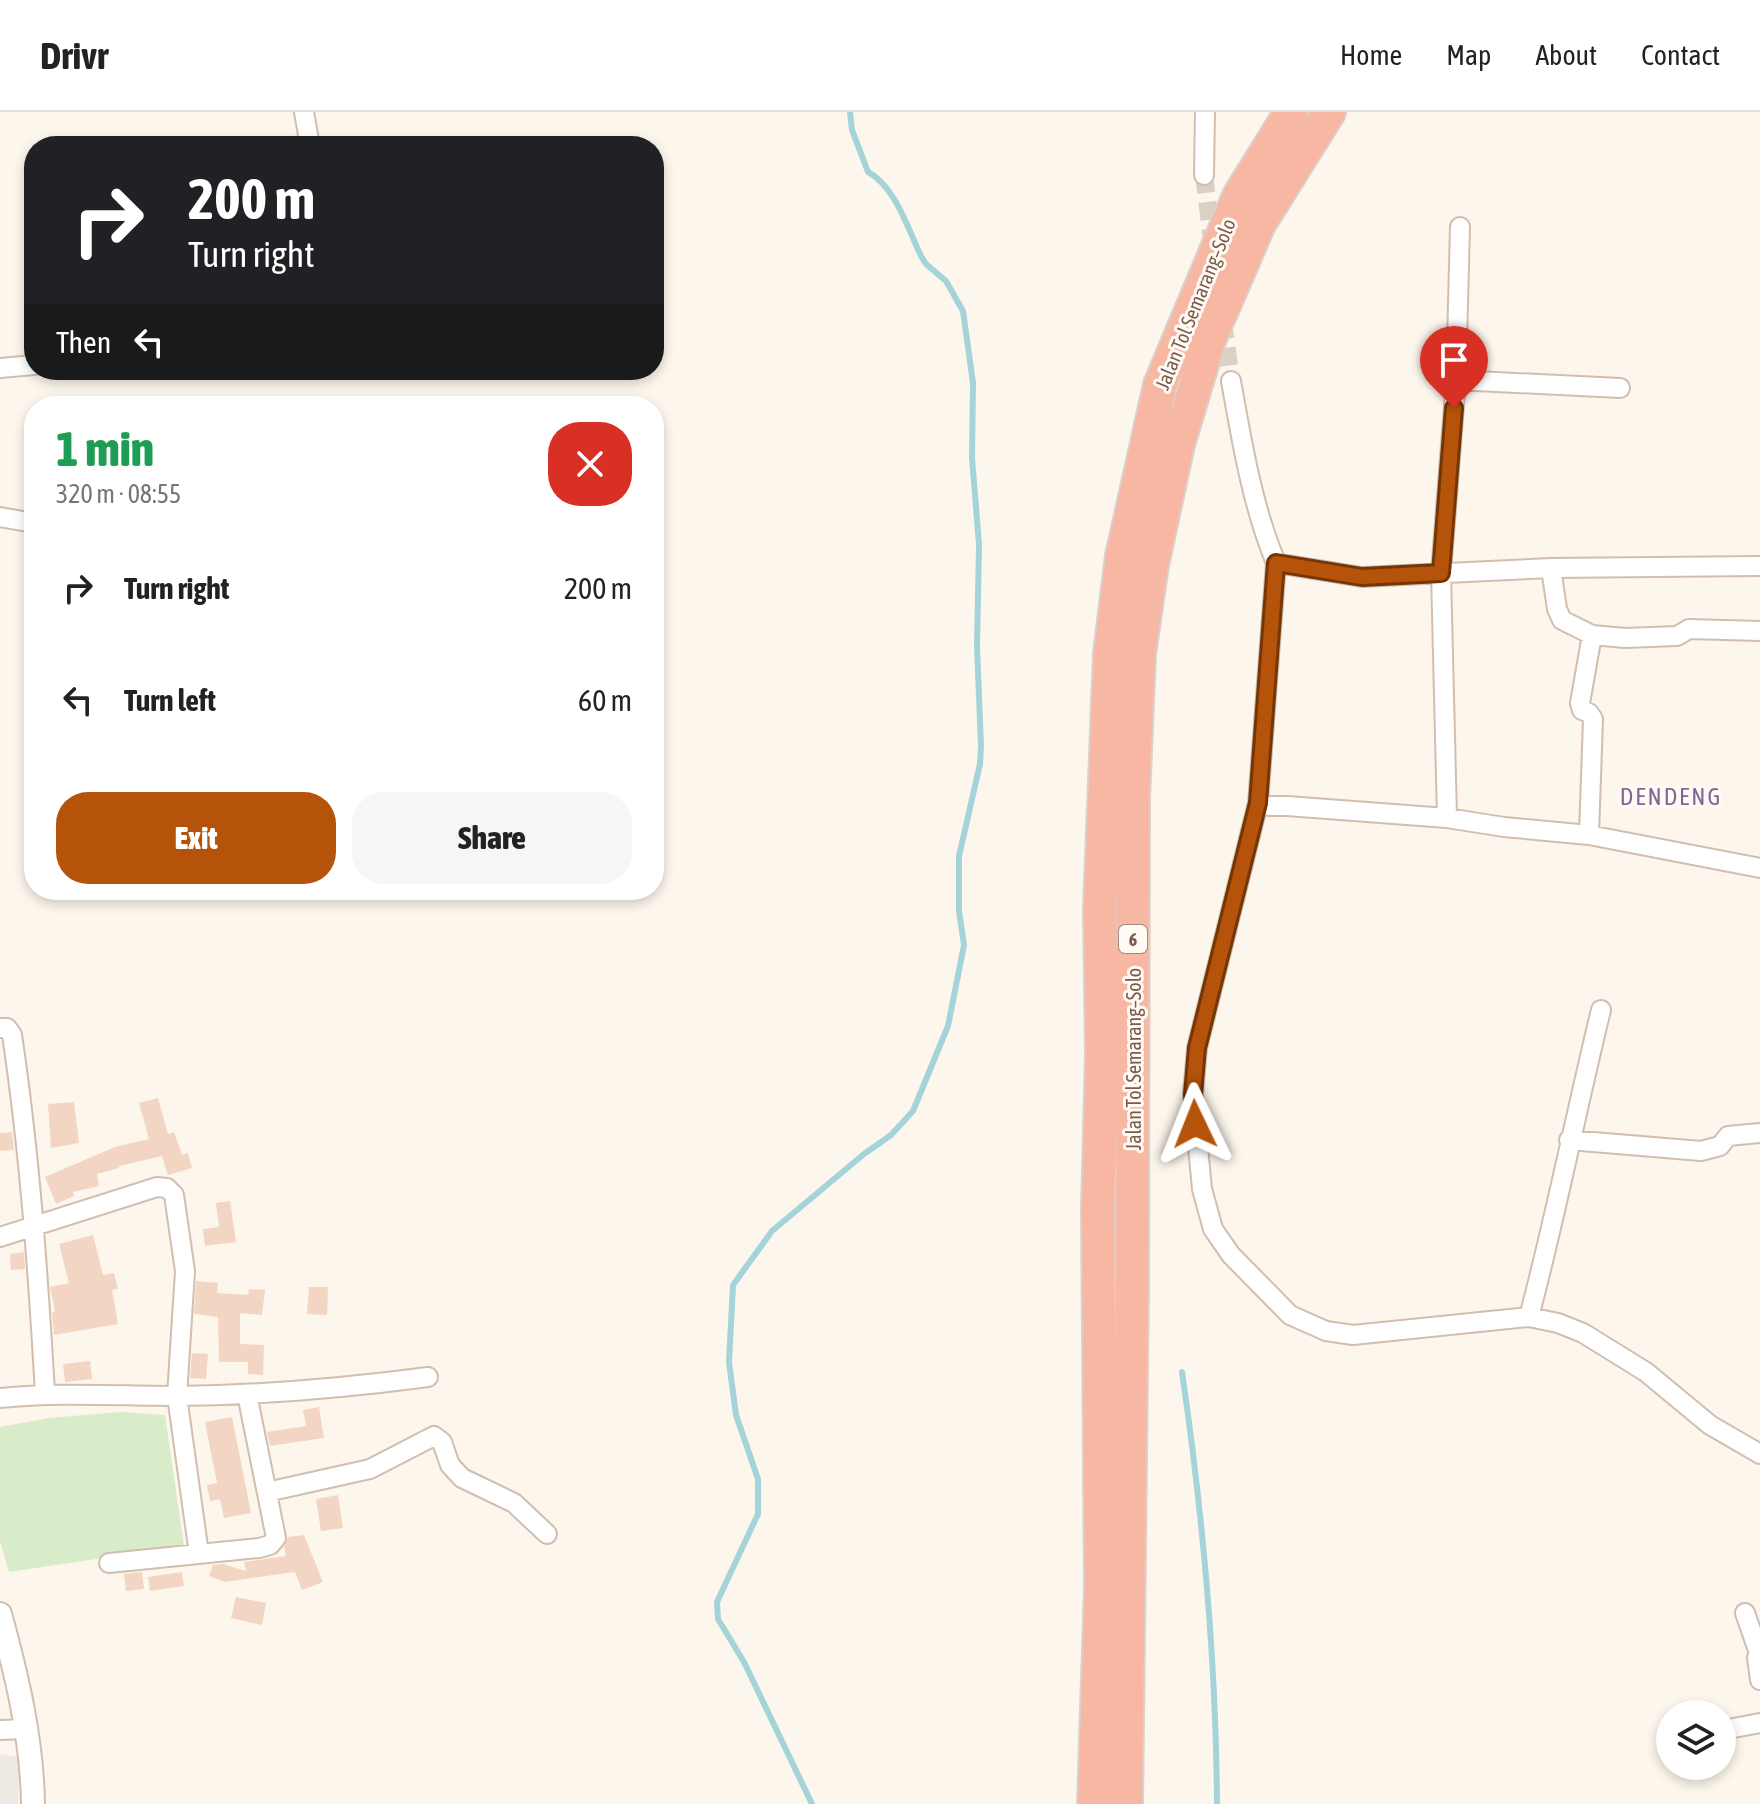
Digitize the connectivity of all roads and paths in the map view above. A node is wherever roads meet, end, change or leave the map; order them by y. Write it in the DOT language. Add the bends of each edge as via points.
graph roads {
  1 [pos="304,112"];
  2 [pos="1205,112"];
  3 [pos="1291,112"];
  4 [pos="1329,112"];
  5 [pos="308,136"];
  6 [pos="1204,175"];
  7 [pos="1460,227"];
  8 [pos="24,366"];
  9 [pos="0,368"];
  10 [pos="1456,380"];
  11 [pos="1231,381"];
  12 [pos="1620,388"];
  13 [pos="0,517"];
  14 [pos="24,521"];
  15 [pos="1276,563"];
  16 [pos="1760,566"];
  17 [pos="1551,568"];
  18 [pos="1441,573"];
  19 [pos="1760,631"];
  20 [pos="1592,635"];
  21 [pos="1258,803"];
  22 [pos="1447,818"];
  23 [pos="1589,835"];
  24 [pos="1760,868"];
  25 [pos="1601,1010"];
  26 [pos="0,1028"];
  27 [pos="1760,1133"];
  28 [pos="1569,1140"];
  29 [pos="36,1223"];
  30 [pos="0,1237"];
  31 [pos="1529,1317"];
  32 [pos="428,1377"];
  33 [pos="45,1393"];
  34 [pos="247,1394"];
  35 [pos="177,1396"];
  36 [pos="0,1398"];
  37 [pos="1760,1454"];
  38 [pos="267,1492"];
  39 [pos="547,1534"];
  40 [pos="199,1554"];
  41 [pos="109,1563"];
  42 [pos="1745,1613"];
  43 [pos="0,1614"];
  44 [pos="1760,1653"];
  45 [pos="1760,1680"];
  46 [pos="1760,1723"];
  47 [pos="1736,1728"];
  48 [pos="26,1729"];
  49 [pos="0,1730"];
  50 [pos="33,1804"];
  51 [pos="1094,1804"];
  52 [pos="1126,1804"];
  1 -- 5 [label="street"];
  2 -- 6 [label="street"];
  3 -- 51 [label="highway, Jalan Tol Semarang–Solo / 6" via="1239,196 1160,385 1122,556 1112,640 1100,908 1101,1588"];
  4 -- 52 [label="highway, Jalan Tol Semarang–Solo / 6" via="1259,224 1210,338 1178,444 1139,653 1133,799"];
  7 -- 10 [label="street"];
  8 -- 9 [label="street"];
  10 -- 12 [label="street"];
  10 -- 18 [label="street"];
  11 -- 15 [label="street" via="1249,476"];
  13 -- 14 [label="street"];
  15 -- 18 [label="street" via="1362,577"];
  15 -- 21 [label="street"];
  16 -- 17 [label="street"];
  17 -- 18 [label="street"];
  17 -- 20 [label="street" via="1562,620"];
  18 -- 22 [label="street"];
  19 -- 20 [label="street" via="1689,629 1677,636 1639,638"];
  20 -- 23 [label="street" via="1580,703 1593,719"];
  21 -- 22 [label="street"];
  21 -- 31 [label="street" via="1197,1048 1193,1094 1198,1153 1213,1229 1290,1315 1326,1331 1353,1335"];
  22 -- 23 [label="street"];
  23 -- 24 [label="street"];
  25 -- 28 [label="street"];
  26 -- 29 [label="street" via="12,1035"];
  27 -- 28 [label="street" via="1728,1136 1720,1146 1701,1151"];
  28 -- 31 [label="street" via="1554,1225"];
  29 -- 30 [label="street"];
  29 -- 33 [label="street"];
  29 -- 35 [label="street" via="157,1187 174,1195 185,1271"];
  31 -- 37 [label="street" via="1583,1333 1646,1372 1710,1425"];
  32 -- 34 [label="street"];
  33 -- 35 [label="street"];
  33 -- 36 [label="street"];
  34 -- 35 [label="street"];
  34 -- 38 [label="street"];
  35 -- 40 [label="street"];
  38 -- 39 [label="street" via="370,1469 434,1436 462,1478 514,1503"];
  38 -- 40 [label="street" via="276,1538 270,1545"];
  40 -- 41 [label="street"];
  42 -- 44 [label="street"];
  43 -- 48 [label="street"];
  44 -- 45 [label="street"];
  46 -- 47 [label="street"];
  48 -- 49 [label="street"];
  48 -- 50 [label="street"];
}
